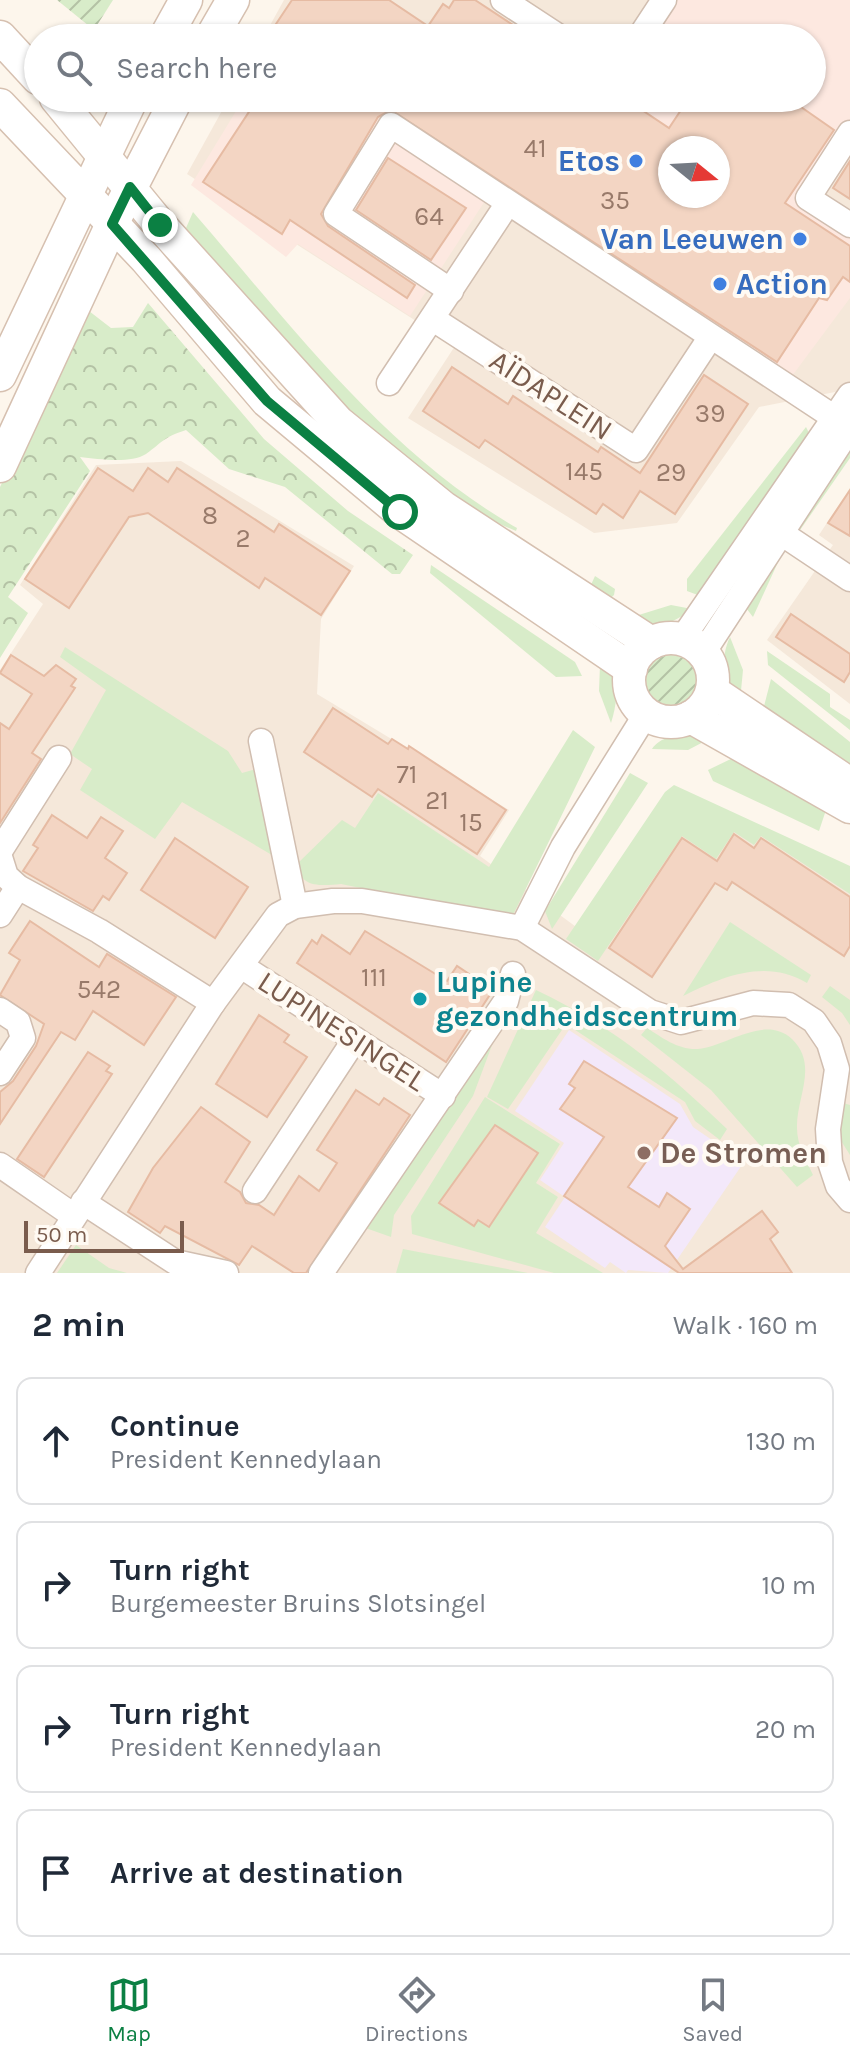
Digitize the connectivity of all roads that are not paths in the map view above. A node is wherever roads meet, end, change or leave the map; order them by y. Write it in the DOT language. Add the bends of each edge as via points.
graph roads {
  1 [pos="186,0"];
  2 [pos="233,0"];
  3 [pos="503,0"];
  4 [pos="664,0"];
  5 [pos="173,24"];
  6 [pos="219,24"];
  7 [pos="540,24"];
  8 [pos="648,24"];
  9 [pos="0,37"];
  10 [pos="24,63"];
  11 [pos="0,105"];
  12 [pos="67,112"];
  13 [pos="125,112"];
  14 [pos="170,112"];
  15 [pos="850,133"];
  16 [pos="103,157"];
  17 [pos="130,187"];
  18 [pos="83,194"];
  19 [pos="508,203"];
  20 [pos="112,224"];
  21 [pos="850,225"];
  22 [pos="451,291"];
  23 [pos="433,319"];
  24 [pos="710,338"];
  25 [pos="0,375"];
  26 [pos="389,383"];
  27 [pos="850,395"];
  28 [pos="845,424"];
  29 [pos="0,466"];
  30 [pos="772,527"];
  31 [pos="850,579"];
  32 [pos="679,645"];
  33 [pos="631,669"];
  34 [pos="712,691"];
  35 [pos="646,714"];
  36 [pos="691,717"];
  37 [pos="261,741"];
  38 [pos="59,758"];
  39 [pos="850,784"];
  40 [pos="850,807"];
  41 [pos="0,851"];
  42 [pos="0,857"];
  43 [pos="18,887"];
  44 [pos="295,906"];
  45 [pos="0,915"];
  46 [pos="522,928"];
  47 [pos="241,966"];
  48 [pos="513,974"];
  49 [pos="213,1003"];
  50 [pos="0,1010"];
  51 [pos="355,1039"];
  52 [pos="0,1073"];
  53 [pos="443,1096"];
  54 [pos="0,1165"];
  55 [pos="255,1191"];
  56 [pos="850,1200"];
  57 [pos="79,1209"];
  58 [pos="38,1273"];
  59 [pos="226,1273"];
  60 [pos="321,1273"];
  1 -- 5 [label="street"];
  2 -- 6 [label="street"];
  3 -- 7 [label="street"];
  4 -- 8 [label="street"];
  9 -- 10 [label="street"];
  11 -- 18 [label="street"];
  12 -- 16 [label="street"];
  13 -- 16 [label="street"];
  14 -- 17 [label="street"];
  15 -- 21 [label="street" via="808,198"];
  16 -- 17 [label="street"];
  16 -- 18 [label="street"];
  17 -- 20 [label="street"];
  17 -- 32 [label="street" via="338,422 444,508"];
  18 -- 20 [label="street"];
  18 -- 25 [label="street"];
  19 -- 22 [label="street"];
  19 -- 22 [label="street" via="391,125 336,214"];
  19 -- 24 [label="street"];
  20 -- 29 [label="street"];
  20 -- 33 [label="street" via="267,401 400,512"];
  22 -- 23 [label="street"];
  23 -- 24 [label="street, AÏDAPLEIN" via="636,450"];
  23 -- 26 [label="street"];
  24 -- 28 [label="street"];
  27 -- 28 [label="street"];
  28 -- 30 [label="street"];
  30 -- 31 [label="street"];
  30 -- 32 [label="street"];
  32 -- 33 [label="street" via="638,654"];
  32 -- 34 [label="street" via="711,667"];
  33 -- 35 [label="street" via="632,694"];
  34 -- 36 [label="street"];
  34 -- 39 [label="street"];
  35 -- 36 [label="street" via="668,722"];
  35 -- 46 [label="street" via="563,847"];
  36 -- 40 [label="street"];
  37 -- 44 [label="street"];
  38 -- 41 [label="street"];
  42 -- 43 [label="street" via="6,876"];
  43 -- 45 [label="street"];
  43 -- 49 [label="street, LUPINESINGEL"];
  44 -- 46 [label="street" via="362,901"];
  44 -- 47 [label="street, LUPINESINGEL" via="278,915"];
  46 -- 56 [label="street" via="650,1012 681,1022 770,1002 789,1005 814,1021 829,1043 837,1069 828,1129 830,1162 838,1186"];
  47 -- 49 [label="street, LUPINESINGEL"];
  47 -- 51 [label="street, LUPINESINGEL"];
  48 -- 53 [label="street, LUPINESINGEL" via="506,1001"];
  49 -- 57 [label="street, LUPINESINGEL"];
  50 -- 52 [label="street" via="18,1022 23,1038"];
  51 -- 53 [label="street, LUPINESINGEL"];
  51 -- 55 [label="street"];
  53 -- 60 [label="street, LUPINESINGEL"];
  54 -- 57 [label="street"];
  57 -- 58 [label="street, LUPINESINGEL"];
  57 -- 59 [label="street" via="175,1262"];
}
